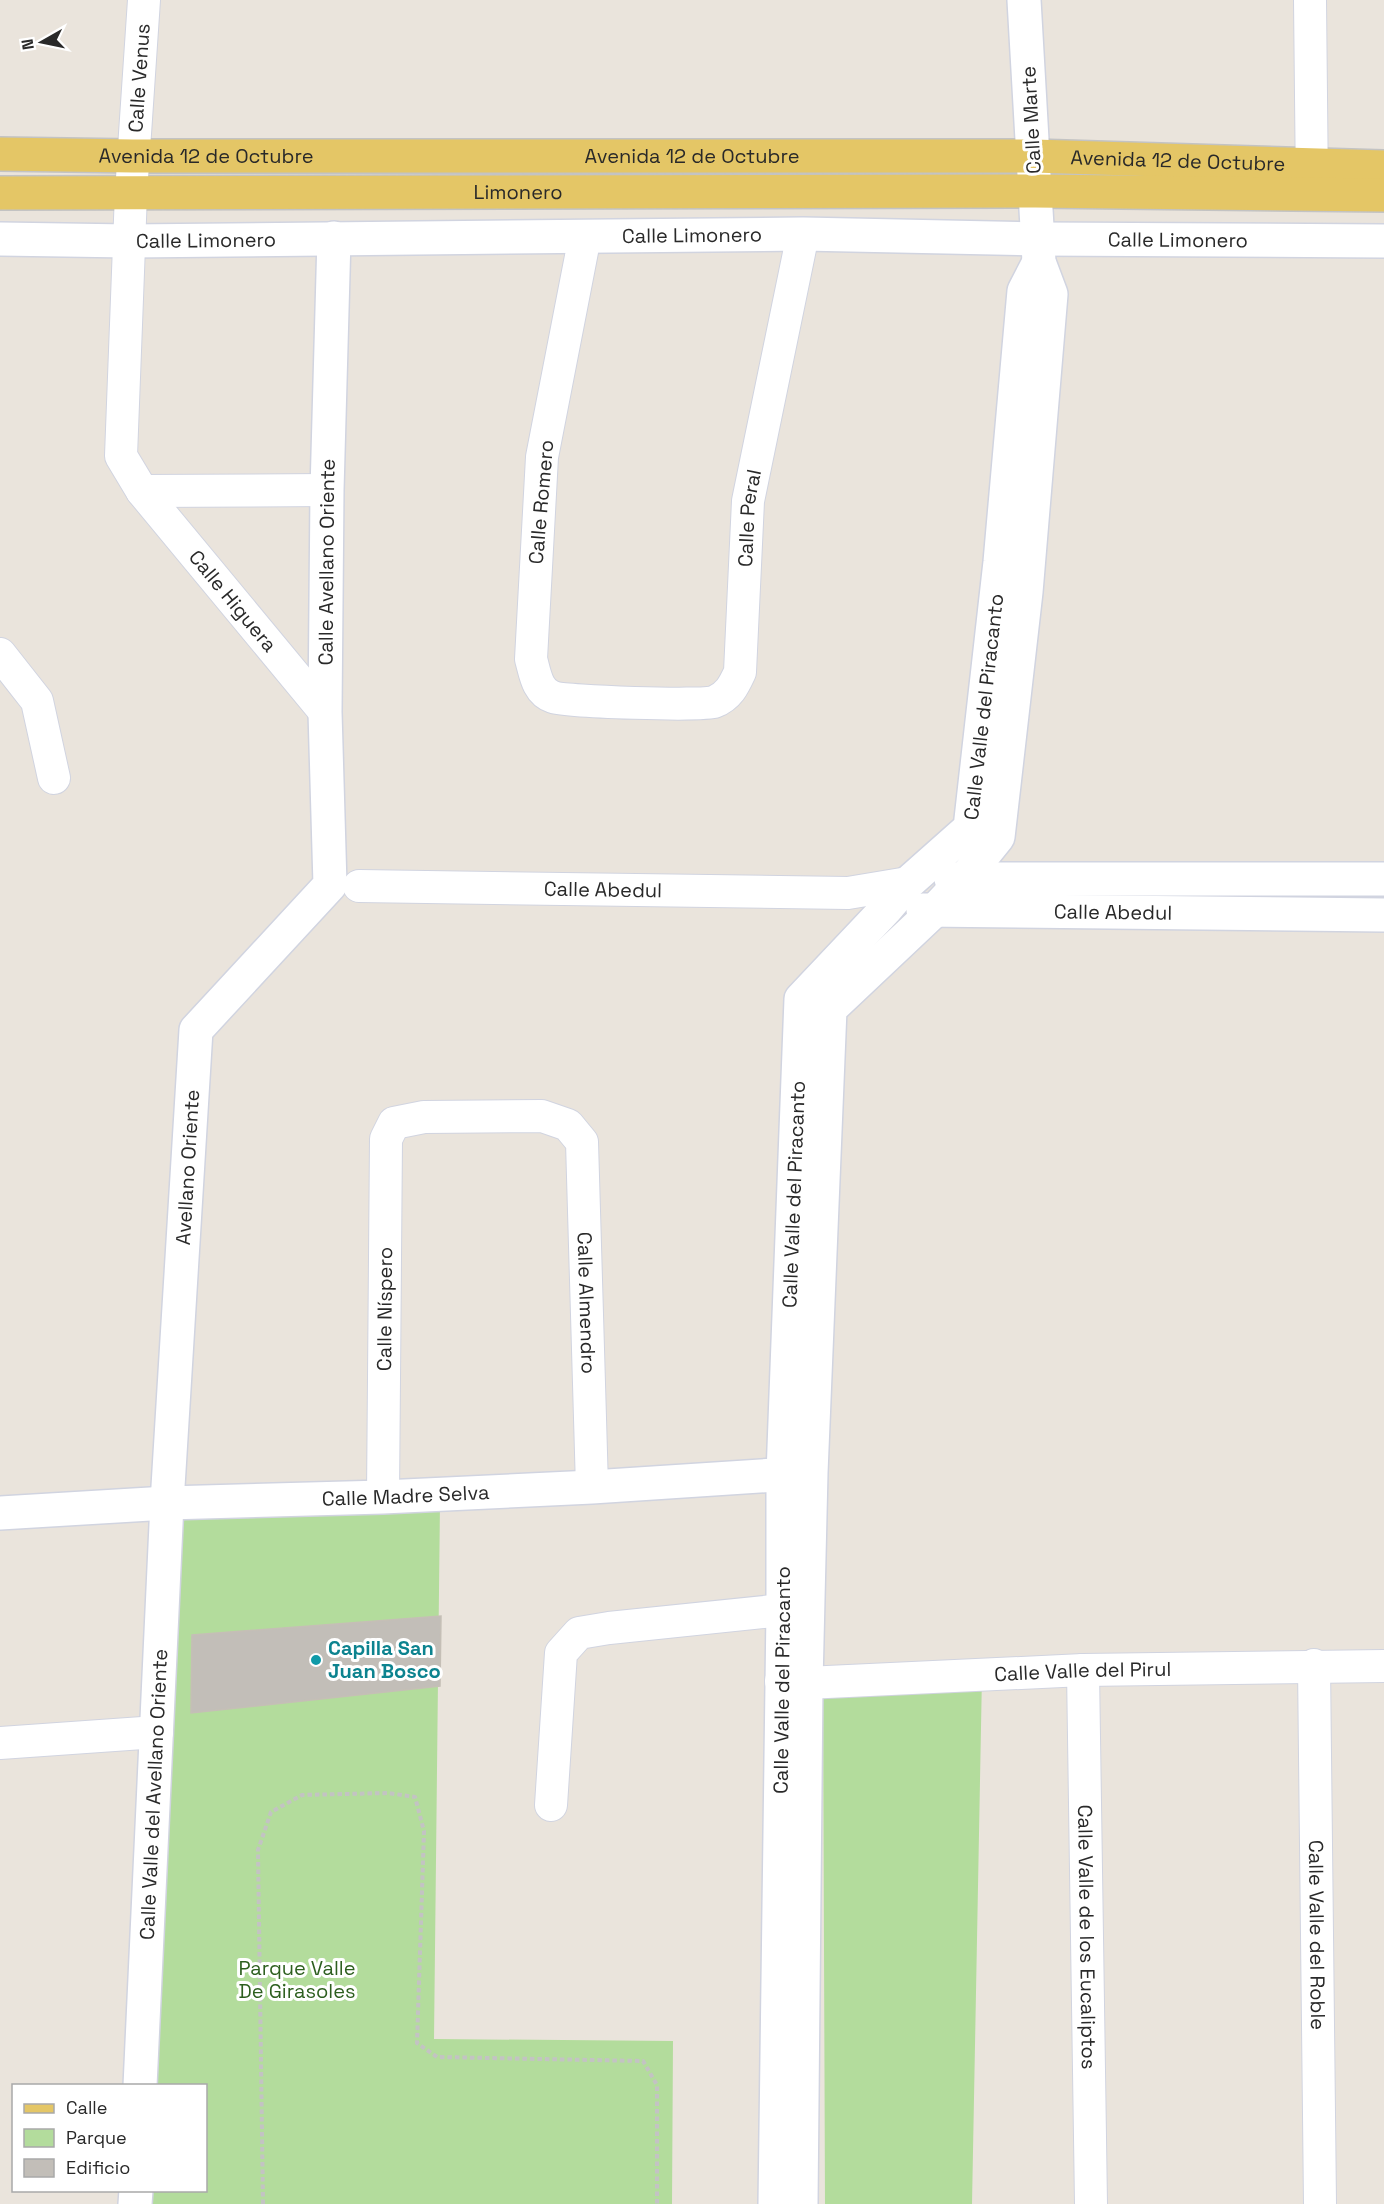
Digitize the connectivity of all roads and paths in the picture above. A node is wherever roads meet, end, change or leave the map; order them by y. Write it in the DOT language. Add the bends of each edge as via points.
graph roads {
  1 [pos="144,0"];
  2 [pos="1024,0"];
  3 [pos="1310,0"];
  4 [pos="0,154"];
  5 [pos="133,156"];
  6 [pos="1034,156"];
  7 [pos="1384,167"];
  8 [pos="1312,181"];
  9 [pos="1035,191"];
  10 [pos="131,193"];
  11 [pos="0,194"];
  12 [pos="1384,195"];
  13 [pos="803,234"];
  14 [pos="585,236"];
  15 [pos="334,238"];
  16 [pos="0,239"];
  17 [pos="129,241"];
  18 [pos="1384,241"];
  19 [pos="1039,251"];
  20 [pos="327,490"];
  21 [pos="142,492"];
  22 [pos="0,654"];
  23 [pos="619,702"];
  24 [pos="326,712"];
  25 [pos="54,778"];
  26 [pos="965,878"];
  27 [pos="1384,879"];
  28 [pos="908,883"];
  29 [pos="345,886"];
  30 [pos="848,893"];
  31 [pos="885,910"];
  32 [pos="935,910"];
  33 [pos="1384,915"];
  34 [pos="568,1125"];
  35 [pos="797,1474"];
  36 [pos="592,1487"];
  37 [pos="383,1497"];
  38 [pos="167,1503"];
  39 [pos="0,1513"];
  40 [pos="796,1610"];
  41 [pos="1314,1665"];
  42 [pos="1384,1665"];
  43 [pos="1083,1670"];
  44 [pos="794,1682"];
  45 [pos="157,1732"];
  46 [pos="0,1743"];
  47 [pos="551,1805"];
  48 [pos="140,2084"];
  49 [pos="263,2204"];
  50 [pos="657,2204"];
  51 [pos="775,2204"];
  52 [pos="801,2204"];
  53 [pos="1091,2204"];
  54 [pos="1320,2204"];
  1 -- 5 [label="street, Calle Venus"];
  2 -- 6 [label="street, Calle Marte"];
  3 -- 8 [label="street"];
  4 -- 5 [label="main road, Avenida 12 de Octubre"];
  5 -- 6 [label="main road, Avenida 12 de Octubre"];
  5 -- 10 [label="street, Calle Venus"];
  6 -- 8 [label="main road, Avenida 12 de Octubre"];
  6 -- 9 [label="street, Calle Marte"];
  7 -- 8 [label="main road, Avenida 12 de Octubre"];
  8 -- 9 [label="main road, Avenida 12 de Octubre"];
  8 -- 12 [label="main road, Avenida 12 de Octubre"];
  9 -- 10 [label="main road, Limonero"];
  9 -- 19 [label="street, Calle Marte"];
  10 -- 11 [label="main road, Limonero"];
  10 -- 17 [label="street, Calle Higuera"];
  13 -- 14 [label="street, Calle Limonero"];
  13 -- 19 [label="street, Calle Limonero"];
  13 -- 23 [label="street, Calle Peral" via="747,501 740,672 731,692 713,703"];
  14 -- 15 [label="street, Calle Limonero"];
  14 -- 23 [label="street, Calle Romero" via="542,457 531,659 538,685 552,697"];
  15 -- 17 [label="street, Calle Limonero"];
  15 -- 20 [label="street, Calle Avellano Oriente"];
  16 -- 17 [label="street, Calle Limonero"];
  17 -- 21 [label="street, Calle Higuera" via="121,456"];
  18 -- 19 [label="street, Calle Limonero"];
  19 -- 26 [label="street, Calle Valle del Piracanto" via="1051,294 1026,592 998,837"];
  19 -- 28 [label="street, Calle Valle del Piracanto" via="1024,291 1000,562 970,828"];
  20 -- 21 [label="street"];
  20 -- 24 [label="street, Calle Avellano Oriente"];
  21 -- 24 [label="street, Calle Higuera"];
  22 -- 25 [label="street" via="38,702"];
  24 -- 29 [label="street, Calle Avellano Oriente"];
  26 -- 27 [label="street, Calle Abedul"];
  26 -- 28 [label="street, Calle Abedul"];
  26 -- 32 [label="street, Calle Valle del Piracanto"];
  28 -- 30 [label="street, Calle Abedul"];
  28 -- 31 [label="street, Calle Valle del Piracanto"];
  29 -- 30 [label="street, Calle Abedul"];
  29 -- 38 [label="street, Avellano Oriente" via="196,1030"];
  30 -- 31 [label="street, Calle Abedul"];
  31 -- 32 [label="street, Calle Abedul"];
  31 -- 35 [label="street, Calle Valle del Piracanto" via="801,999"];
  32 -- 33 [label="street, Calle Abedul"];
  32 -- 35 [label="street, Calle Valle del Piracanto" via="830,1009"];
  34 -- 36 [label="street, Calle Almendro" via="582,1142"];
  34 -- 37 [label="street, Calle Níspero" via="542,1116 424,1117 394,1124 386,1139"];
  35 -- 36 [label="street, Calle Madre Selva"];
  35 -- 40 [label="street, Calle Valle del Piracanto"];
  36 -- 37 [label="street, Calle Madre Selva"];
  37 -- 38 [label="street, Calle Madre Selva"];
  38 -- 39 [label="street, Calle Madre Selva"];
  38 -- 45 [label="street, Calle Valle del Avellano Oriente"];
  40 -- 44 [label="street, Calle Valle del Piracanto"];
  40 -- 47 [label="street" via="579,1633 561,1653"];
  41 -- 42 [label="street, Calle Valle del Pirul"];
  41 -- 43 [label="street, Calle Valle del Pirul"];
  41 -- 54 [label="street, Calle Valle del Roble"];
  43 -- 44 [label="street, Calle Valle del Pirul"];
  43 -- 53 [label="street, Calle Valle de los Eucaliptos"];
  44 -- 51 [label="street, Calle Valle del Piracanto"];
  44 -- 52 [label="street, Calle Valle del Piracanto"];
  45 -- 46 [label="street"];
  45 -- 48 [label="street, Calle Valle del Avellano Oriente"];
  49 -- 50 [label="path" via="258,1850 271,1812 302,1795 388,1793 415,1797 424,1831 417,2043 437,2057 643,2061 657,2085"];
}
